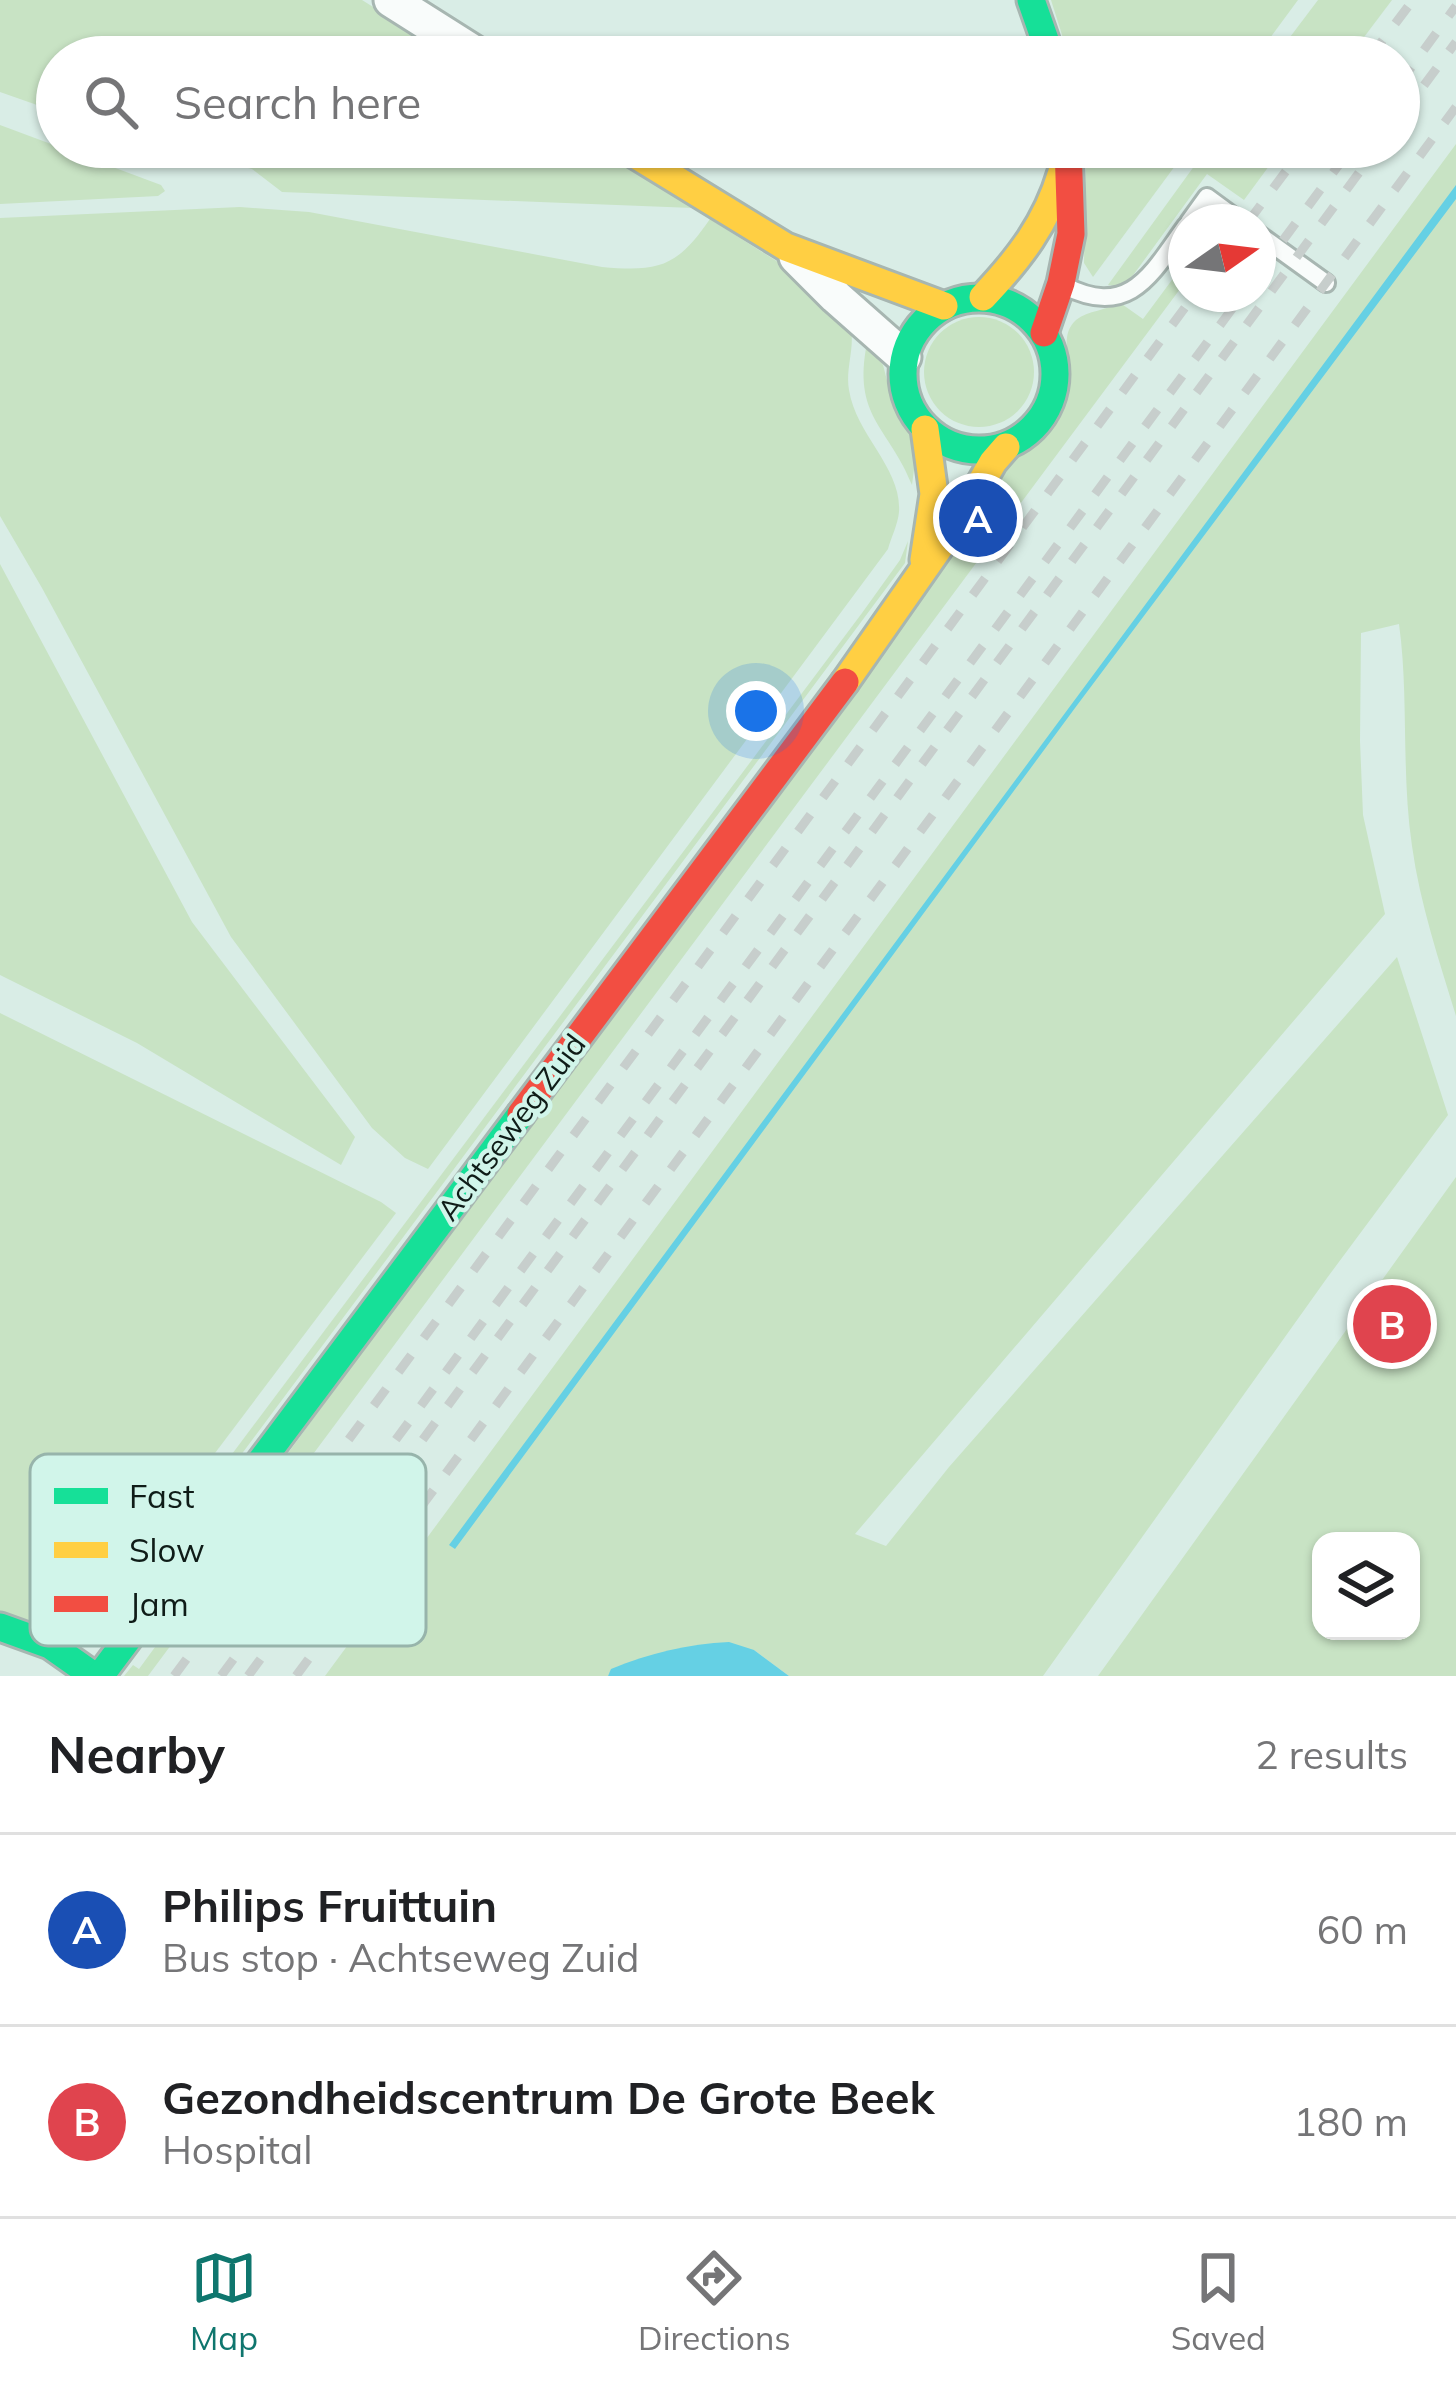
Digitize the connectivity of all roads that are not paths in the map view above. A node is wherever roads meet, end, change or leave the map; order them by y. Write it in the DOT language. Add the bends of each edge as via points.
graph roads {
  1 [pos="391,0"];
  2 [pos="1031,0"];
  3 [pos="448,36"];
  4 [pos="1044,36"];
  5 [pos="657,168"];
  6 [pos="1063,168"];
  7 [pos="1069,168"];
  8 [pos="786,247"];
  9 [pos="1276,247"];
  10 [pos="1168,251"];
  11 [pos="1061,283"];
  12 [pos="1326,283"];
  13 [pos="983,297"];
  14 [pos="944,306"];
  15 [pos="1044,333"];
  16 [pos="904,357"];
  17 [pos="925,429"];
  18 [pos="1006,447"];
  19 [pos="920,577"];
  20 [pos="264,1454"];
  21 [pos="0,1627"];
  22 [pos="30,1638"];
  23 [pos="50,1646"];
  24 [pos="120,1646"];
  25 [pos="97,1676"];
  1 -- 3 [label="street"];
  2 -- 4 [label="street"];
  5 -- 8 [label="street"];
  6 -- 13 [label="street" via="1023,256"];
  7 -- 11 [label="street" via="1071,234"];
  8 -- 14 [label="street"];
  8 -- 16 [label="street"];
  9 -- 12 [label="lane"];
  10 -- 11 [label="lane" via="1124,295 1096,297"];
  11 -- 15 [label="street"];
  13 -- 14 [label="street"];
  13 -- 15 [label="street" via="1007,302"];
  14 -- 16 [label="street" via="918,327"];
  15 -- 18 [label="street" via="1056,377 1052,399 1042,420"];
  16 -- 17 [label="street" via="902,383"];
  17 -- 18 [label="street" via="963,450"];
  17 -- 19 [label="street, Achtseweg Zuid" via="935,475"];
  18 -- 19 [label="street, Achtseweg Zuid"];
  19 -- 20 [label="street, Achtseweg Zuid"];
  21 -- 22 [label="street"];
  23 -- 25 [label="street"];
  24 -- 25 [label="street, Achtseweg Zuid"];
}
